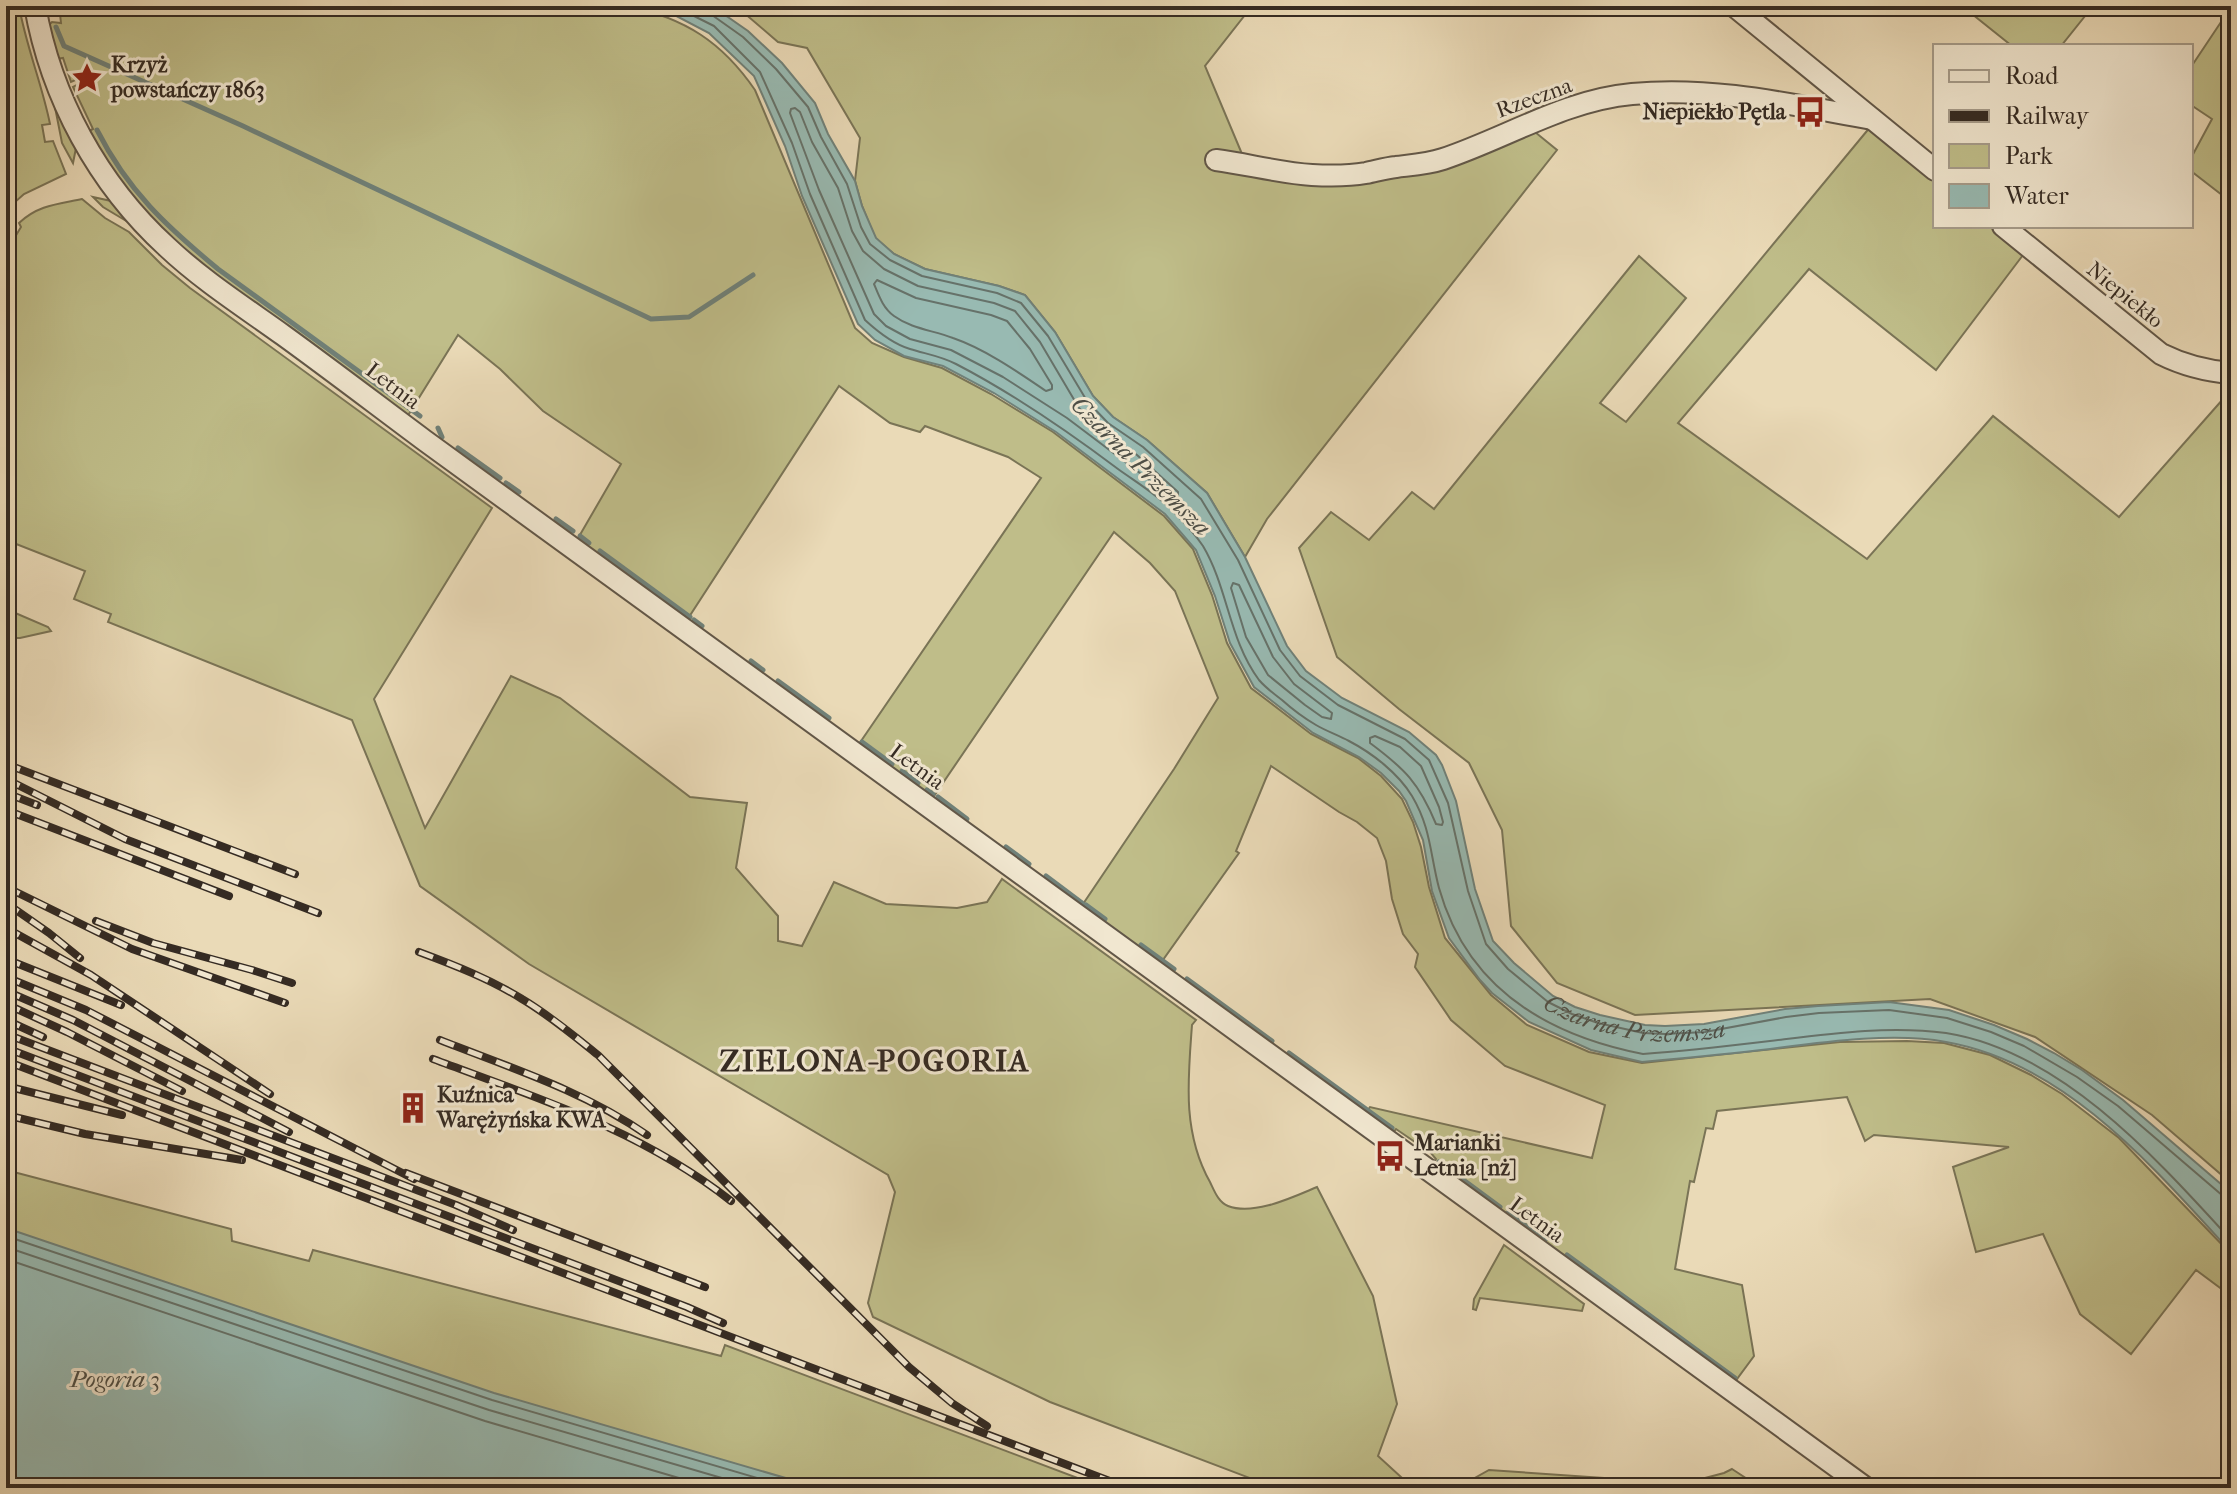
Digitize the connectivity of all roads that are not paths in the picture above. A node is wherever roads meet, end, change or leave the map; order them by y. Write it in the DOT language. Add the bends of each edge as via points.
graph roads {
  1 [pos="35,6"];
  2 [pos="1734,6"];
  3 [pos="1872,119"];
  4 [pos="1216,160"];
  5 [pos="1933,168"];
  6 [pos="2005,228"];
  7 [pos="2231,373"];
  8 [pos="1866,1488"];
  1 -- 8 [label="street, Letnia" via="58,87 96,162 132,211 179,258"];
  2 -- 3 [label="street"];
  3 -- 4 [label="street, Rzeczna" via="1772,101 1666,91 1613,97 1538,118 1465,151 1417,165 1311,175"];
  3 -- 5 [label="street"];
  6 -- 7 [label="street, Niepiekło" via="2161,354"];
}
